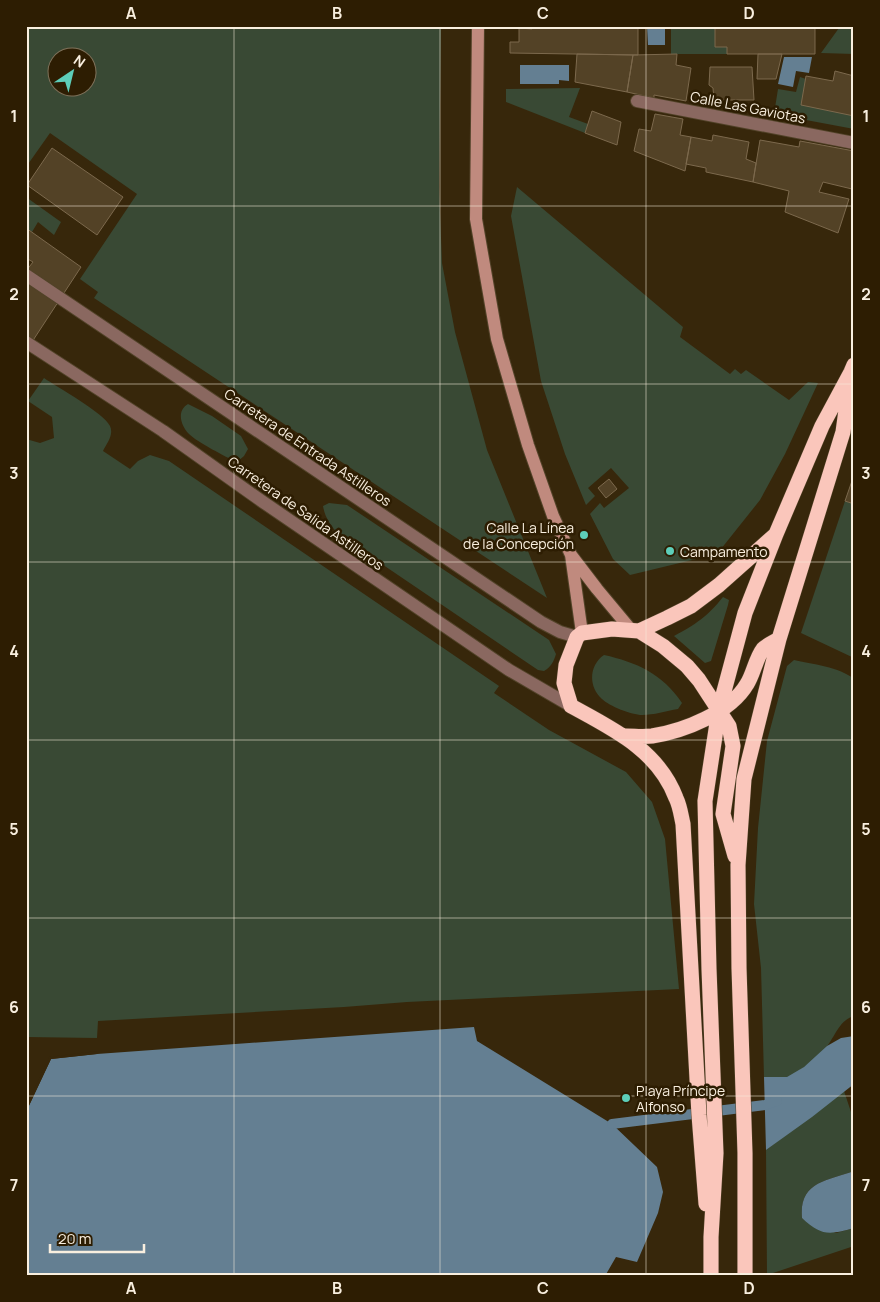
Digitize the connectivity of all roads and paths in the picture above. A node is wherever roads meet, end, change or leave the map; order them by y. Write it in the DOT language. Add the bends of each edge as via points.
graph roads {
  1 [pos="478,26"];
  2 [pos="637,101"];
  3 [pos="854,143"];
  4 [pos="26,275"];
  5 [pos="26,342"];
  6 [pos="853,369"];
  7 [pos="776,534"];
  8 [pos="571,554"];
  9 [pos="635,631"];
  10 [pos="579,635"];
  11 [pos="779,639"];
  12 [pos="571,706"];
  13 [pos="719,710"];
  14 [pos="625,736"];
  15 [pos="738,865"];
  16 [pos="711,1237"];
  17 [pos="711,1276"];
  18 [pos="745,1276"];
  1 -- 8 [label="street" via="476,219 497,339 531,454 553,516"];
  2 -- 3 [label="street, Calle Las Gaviotas"];
  4 -- 10 [label="street, Carretera de Entrada Astilleros" via="541,622 560,632"];
  5 -- 12 [label="street, Carretera de Salida Astilleros" via="163,431 501,665"];
  6 -- 7 [label="highway" via="822,426"];
  6 -- 11 [label="highway" via="844,432"];
  7 -- 9 [label="highway" via="691,606"];
  7 -- 13 [label="highway" via="745,613"];
  8 -- 9 [label="street"];
  8 -- 10 [label="street"];
  9 -- 10 [label="highway" via="612,629"];
  9 -- 13 [label="highway" via="662,646 687,666"];
  10 -- 12 [label="highway" via="566,665 564,683"];
  11 -- 13 [label="highway" via="763,650 737,699"];
  11 -- 15 [label="highway" via="744,779"];
  12 -- 14 [label="highway"];
  13 -- 14 [label="highway" via="694,724 670,732"];
  13 -- 15 [label="highway" via="729,726 733,746 723,814"];
  13 -- 16 [label="highway" via="705,801 716,1154"];
  14 -- 16 [label="highway" via="657,765 676,798 683,824 701,1154"];
  15 -- 18 [label="highway"];
  16 -- 17 [label="highway"];
}
